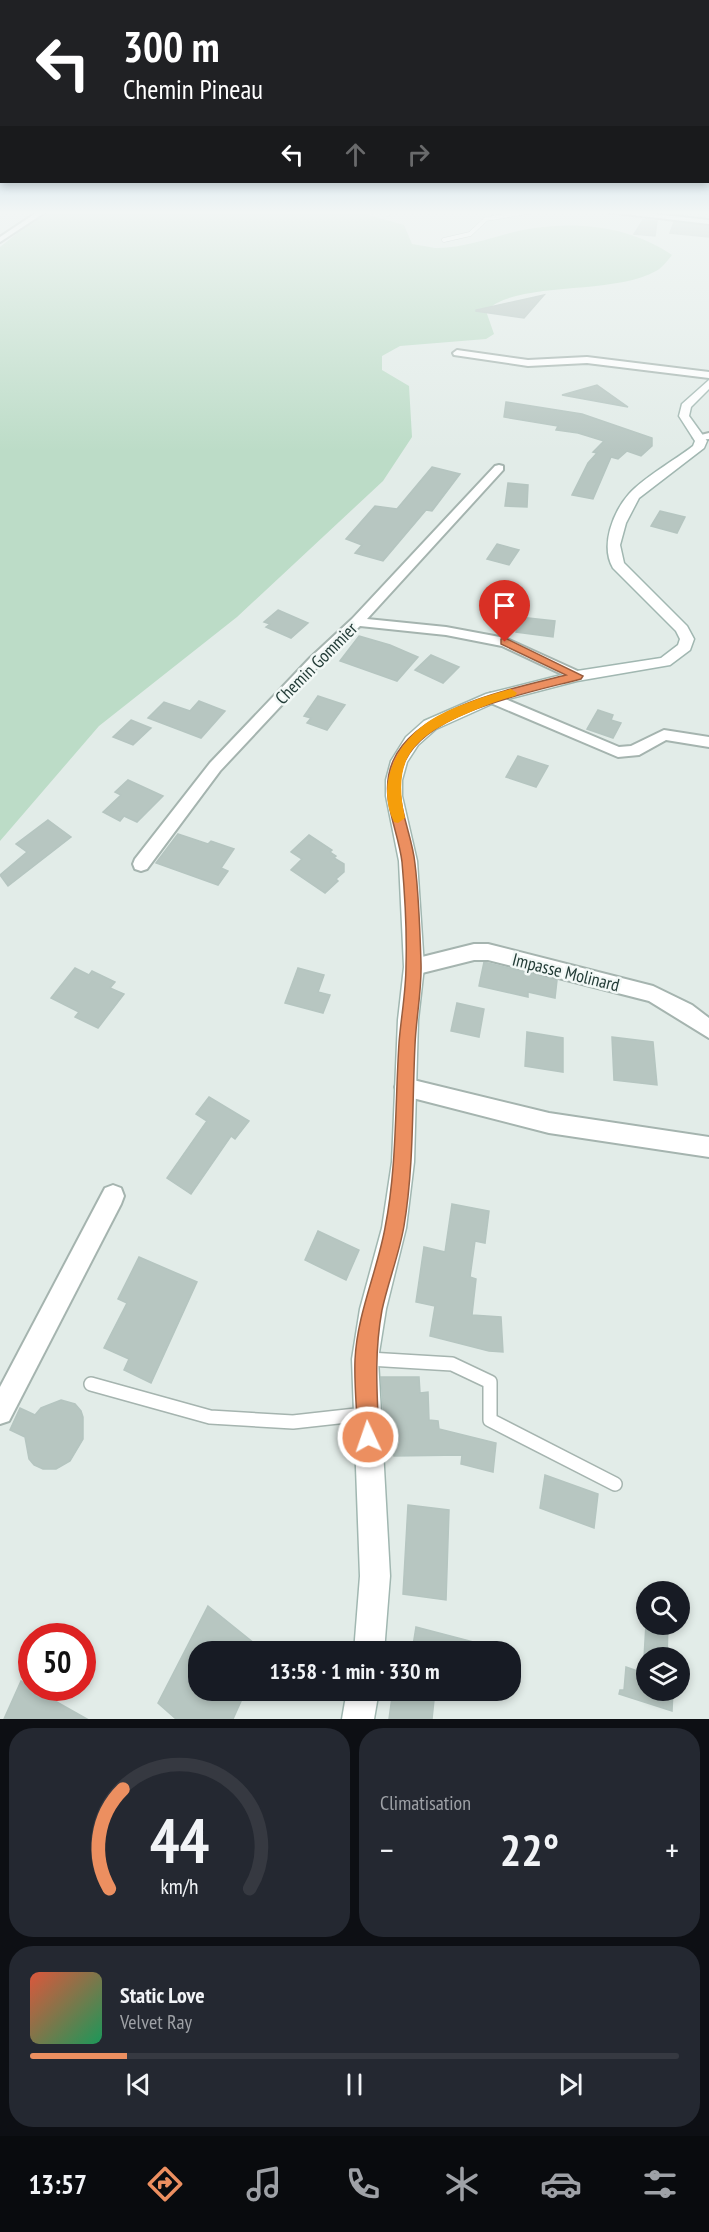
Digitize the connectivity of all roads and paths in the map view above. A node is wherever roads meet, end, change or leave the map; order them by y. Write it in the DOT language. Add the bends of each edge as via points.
graph roads {
  1 [pos="457,353"];
  2 [pos="709,375"];
  3 [pos="709,383"];
  4 [pos="704,436"];
  5 [pos="499,468"];
  6 [pos="357,622"];
  7 [pos="577,676"];
  8 [pos="491,698"];
  9 [pos="709,742"];
  10 [pos="141,864"];
  11 [pos="414,967"];
  12 [pos="709,1029"];
  13 [pos="405,1087"];
  14 [pos="709,1147"];
  15 [pos="113,1196"];
  16 [pos="365,1359"];
  17 [pos="91,1384"];
  18 [pos="0,1412"];
  19 [pos="367,1413"];
  20 [pos="615,1484"];
  21 [pos="370,1641"];
  22 [pos="361,1701"];
  23 [pos="358,1719"];
  1 -- 2 [label="street" via="528,363 586,360"];
  3 -- 4 [label="main road" via="686,406 684,416"];
  4 -- 7 [label="main road" via="698,448 634,496 613,543 618,565 682,629 687,639 685,646 665,662"];
  5 -- 6 [label="street, Chemin Gommier"];
  6 -- 7 [label="street" via="505,642"];
  6 -- 10 [label="street, Chemin Gommier" via="215,767"];
  7 -- 8 [label="main road"];
  8 -- 9 [label="street" via="618,752 634,751 668,734"];
  8 -- 11 [label="main road" via="430,725 412,741 399,761 394,796 408,861"];
  11 -- 12 [label="street, Impasse Molinard" via="488,952 653,994 686,1011"];
  11 -- 13 [label="main road"];
  13 -- 14 [label="street" via="549,1123"];
  13 -- 16 [label="main road" via="403,1162 394,1228"];
  15 -- 18 [label="street"];
  16 -- 19 [label="main road"];
  16 -- 20 [label="lane" via="452,1364 490,1382 490,1420"];
  17 -- 19 [label="lane" via="210,1417 293,1422"];
  19 -- 21 [label="main road" via="375,1576"];
  22 -- 23 [label="main road"];
}
